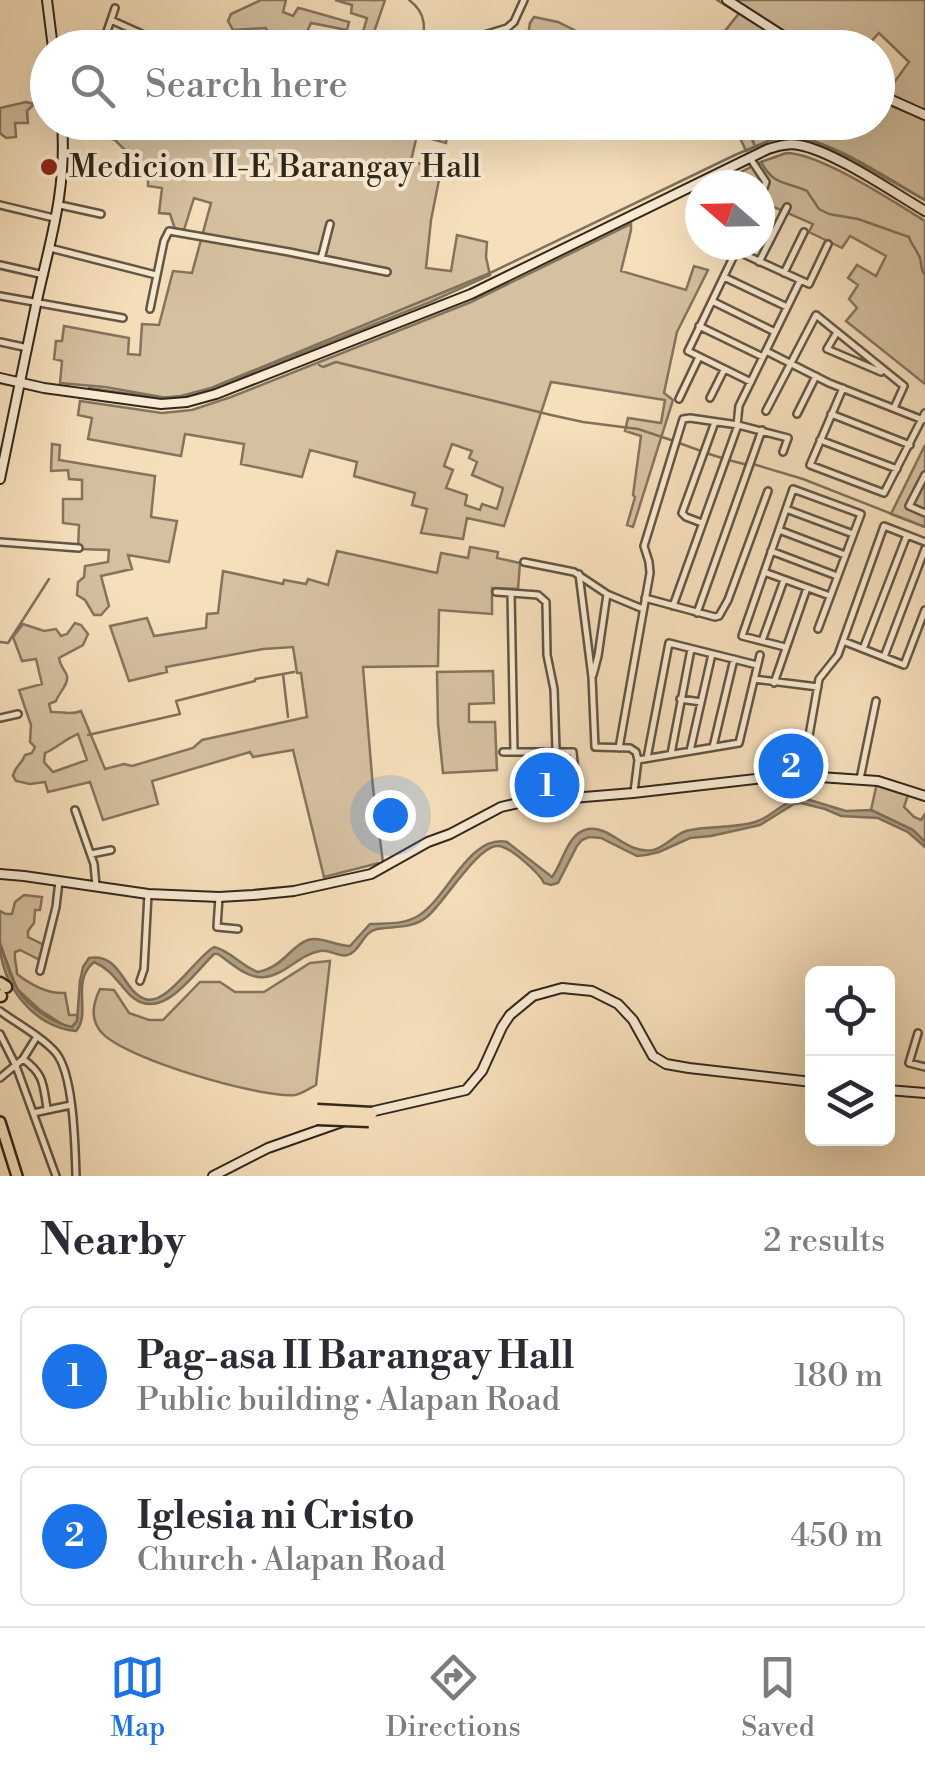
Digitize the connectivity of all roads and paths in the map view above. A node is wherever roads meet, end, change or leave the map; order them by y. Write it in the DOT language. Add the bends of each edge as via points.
graph roads {
  1 [pos="46,0"];
  2 [pos="524,0"];
  3 [pos="727,0"];
  4 [pos="115,8"];
  5 [pos="111,20"];
  6 [pos="50,30"];
  7 [pos="107,30"];
  8 [pos="134,30"];
  9 [pos="501,30"];
  10 [pos="774,30"];
  11 [pos="895,102"];
  12 [pos="925,115"];
  13 [pos="63,140"];
  14 [pos="750,158"];
  15 [pos="758,170"];
  16 [pos="0,205"];
  17 [pos="60,206"];
  18 [pos="787,206"];
  19 [pos="925,210"];
  20 [pos="102,214"];
  21 [pos="57,219"];
  22 [pos="330,224"];
  23 [pos="804,232"];
  24 [pos="828,244"];
  25 [pos="50,248"];
  26 [pos="321,258"];
  27 [pos="732,260"];
  28 [pos="756,260"];
  29 [pos="759,262"];
  30 [pos="0,266"];
  31 [pos="387,272"];
  32 [pos="784,273"];
  33 [pos="44,274"];
  34 [pos="156,276"];
  35 [pos="724,277"];
  36 [pos="800,281"];
  37 [pos="0,296"];
  38 [pos="712,301"];
  39 [pos="36,303"];
  40 [pos="787,307"];
  41 [pos="150,309"];
  42 [pos="122,318"];
  43 [pos="699,326"];
  44 [pos="775,332"];
  45 [pos="836,332"];
  46 [pos="0,342"];
  47 [pos="28,348"];
  48 [pos="764,354"];
  49 [pos="699,357"];
  50 [pos="791,364"];
  51 [pos="724,369"];
  52 [pos="889,374"];
  53 [pos="816,376"];
  54 [pos="0,378"];
  55 [pos="750,382"];
  56 [pos="18,384"];
  57 [pos="843,388"];
  58 [pos="710,398"];
  59 [pos="678,399"];
  60 [pos="894,408"];
  61 [pos="766,411"];
  62 [pos="0,414"];
  63 [pos="797,414"];
  64 [pos="831,414"];
  65 [pos="14,415"];
  66 [pos="924,418"];
  67 [pos="714,422"];
  68 [pos="737,425"];
  69 [pos="762,430"];
  70 [pos="819,440"];
  71 [pos="910,445"];
  72 [pos="784,452"];
  73 [pos="897,469"];
  74 [pos="925,474"];
  75 [pos="0,478"];
  76 [pos="768,491"];
  77 [pos="786,509"];
  78 [pos="925,513"];
  79 [pos="702,523"];
  80 [pos="778,530"];
  81 [pos="853,534"];
  82 [pos="907,535"];
  83 [pos="0,542"];
  84 [pos="925,546"];
  85 [pos="79,548"];
  86 [pos="771,551"];
  87 [pos="845,556"];
  88 [pos="524,562"];
  89 [pos="764,572"];
  90 [pos="579,574"];
  91 [pos="838,576"];
  92 [pos="784,580"];
  93 [pos="807,588"];
  94 [pos="496,592"];
  95 [pos="511,593"];
  96 [pos="606,594"];
  97 [pos="830,596"];
  98 [pos="645,598"];
  99 [pos="673,606"];
  100 [pos="643,609"];
  101 [pos="925,610"];
  102 [pos="697,613"];
  103 [pos="818,629"];
  104 [pos="762,641"];
  105 [pos="843,642"];
  106 [pos="785,647"];
  107 [pos="691,648"];
  108 [pos="863,649"];
  109 [pos="712,654"];
  110 [pos="760,654"];
  111 [pos="884,657"];
  112 [pos="734,659"];
  113 [pos="757,664"];
  114 [pos="592,677"];
  115 [pos="754,679"];
  116 [pos="774,683"];
  117 [pos="818,687"];
  118 [pos="680,698"];
  119 [pos="876,701"];
  120 [pos="700,702"];
  121 [pos="18,714"];
  122 [pos="0,718"];
  123 [pos="619,748"];
  124 [pos="713,748"];
  125 [pos="556,750"];
  126 [pos="690,751"];
  127 [pos="503,752"];
  128 [pos="514,752"];
  129 [pos="671,754"];
  130 [pos="647,758"];
  131 [pos="638,760"];
  132 [pos="805,776"];
  133 [pos="860,780"];
  134 [pos="634,793"];
  135 [pos="925,796"];
  136 [pos="573,798"];
  137 [pos="75,810"];
  138 [pos="111,850"];
  139 [pos="90,854"];
  140 [pos="0,874"];
  141 [pos="59,881"];
  142 [pos="96,886"];
  143 [pos="148,894"];
  144 [pos="219,897"];
  145 [pos="238,928"];
  146 [pos="40,971"];
  147 [pos="140,980"];
  148 [pos="0,1010"];
  149 [pos="918,1032"];
  150 [pos="0,1034"];
  151 [pos="36,1038"];
  152 [pos="23,1059"];
  153 [pos="16,1066"];
  154 [pos="925,1066"];
  155 [pos="0,1078"];
  156 [pos="805,1081"];
  157 [pos="895,1090"];
  158 [pos="925,1092"];
  159 [pos="71,1105"];
  160 [pos="47,1108"];
  161 [pos="33,1112"];
  162 [pos="317,1114"];
  163 [pos="370,1117"];
  164 [pos="0,1122"];
  165 [pos="18,1176"];
  166 [pos="56,1176"];
  167 [pos="76,1176"];
  168 [pos="213,1176"];
  1 -- 6 [label="street"];
  2 -- 9 [label="street" via="514,22"];
  3 -- 10 [label="street"];
  4 -- 5 [label="street"];
  5 -- 7 [label="street"];
  5 -- 8 [label="street"];
  11 -- 12 [label="street"];
  13 -- 17 [label="street"];
  14 -- 15 [label="street"];
  14 -- 19 [label="street" via="778,146 805,146"];
  14 -- 56 [label="street" via="471,294 216,394 161,404"];
  16 -- 21 [label="street"];
  17 -- 20 [label="street"];
  17 -- 21 [label="street"];
  18 -- 29 [label="street"];
  21 -- 25 [label="street"];
  22 -- 26 [label="street"];
  23 -- 32 [label="street"];
  24 -- 36 [label="street" via="808,284"];
  25 -- 33 [label="street"];
  25 -- 34 [label="street"];
  26 -- 31 [label="street"];
  26 -- 34 [label="street" via="169,232"];
  27 -- 35 [label="street"];
  28 -- 29 [label="street"];
  29 -- 32 [label="street"];
  30 -- 33 [label="street"];
  32 -- 36 [label="street"];
  33 -- 39 [label="street"];
  34 -- 41 [label="street"];
  35 -- 38 [label="street"];
  35 -- 40 [label="street"];
  36 -- 40 [label="street"];
  37 -- 39 [label="street"];
  38 -- 43 [label="street"];
  38 -- 44 [label="street"];
  39 -- 42 [label="street"];
  39 -- 47 [label="street"];
  40 -- 44 [label="street"];
  43 -- 48 [label="street"];
  43 -- 49 [label="street" via="688,350"];
  44 -- 48 [label="street"];
  45 -- 50 [label="street" via="816,316"];
  45 -- 52 [label="street"];
  45 -- 52 [label="street" via="828,349"];
  46 -- 47 [label="street"];
  47 -- 56 [label="street"];
  48 -- 50 [label="street"];
  48 -- 55 [label="street"];
  49 -- 51 [label="street"];
  49 -- 59 [label="street"];
  50 -- 53 [label="street"];
  50 -- 61 [label="street"];
  51 -- 55 [label="street"];
  51 -- 58 [label="street"];
  52 -- 60 [label="street" via="904,386"];
  53 -- 57 [label="street"];
  53 -- 63 [label="street"];
  54 -- 56 [label="street"];
  55 -- 68 [label="street"];
  56 -- 65 [label="street"];
  57 -- 60 [label="street"];
  57 -- 64 [label="street"];
  60 -- 66 [label="street"];
  62 -- 65 [label="street"];
  64 -- 70 [label="street"];
  64 -- 71 [label="street"];
  65 -- 75 [label="street"];
  66 -- 71 [label="street"];
  67 -- 68 [label="street"];
  67 -- 79 [label="street" via="682,513"];
  67 -- 98 [label="street" via="682,422 645,540"];
  68 -- 69 [label="street"];
  68 -- 79 [label="street"];
  69 -- 72 [label="street" via="788,438"];
  69 -- 102 [label="street"];
  70 -- 73 [label="street"];
  70 -- 73 [label="street" via="810,464 884,492"];
  71 -- 73 [label="street"];
  74 -- 78 [label="street" via="909,506"];
  76 -- 102 [label="street" via="722,613"];
  77 -- 80 [label="street"];
  77 -- 81 [label="street"];
  77 -- 81 [label="street" via="793,489 861,514"];
  79 -- 99 [label="street"];
  80 -- 86 [label="street"];
  80 -- 87 [label="street"];
  81 -- 87 [label="street"];
  82 -- 84 [label="street"];
  82 -- 105 [label="street" via="884,526"];
  82 -- 108 [label="street"];
  83 -- 85 [label="street"];
  84 -- 111 [label="street"];
  86 -- 89 [label="street"];
  86 -- 91 [label="street"];
  87 -- 91 [label="street"];
  88 -- 90 [label="street"];
  89 -- 92 [label="street"];
  89 -- 104 [label="street" via="742,636"];
  90 -- 96 [label="street"];
  90 -- 114 [label="street"];
  91 -- 97 [label="street"];
  92 -- 93 [label="street"];
  92 -- 104 [label="street"];
  93 -- 97 [label="street"];
  93 -- 106 [label="street"];
  94 -- 95 [label="street"];
  95 -- 125 [label="street" via="546,602"];
  95 -- 128 [label="street"];
  96 -- 100 [label="street"];
  96 -- 114 [label="street"];
  97 -- 103 [label="street"];
  98 -- 99 [label="street"];
  98 -- 100 [label="street"];
  99 -- 102 [label="street"];
  100 -- 123 [label="street"];
  101 -- 111 [label="street" via="904,664"];
  104 -- 106 [label="street"];
  105 -- 108 [label="street"];
  105 -- 117 [label="street"];
  106 -- 116 [label="street"];
  107 -- 109 [label="street"];
  107 -- 118 [label="street"];
  107 -- 130 [label="street" via="669,643"];
  108 -- 111 [label="street"];
  109 -- 112 [label="street"];
  109 -- 120 [label="street"];
  110 -- 113 [label="street"];
  112 -- 113 [label="street"];
  112 -- 124 [label="street"];
  113 -- 115 [label="street"];
  114 -- 123 [label="street" via="595,747"];
  115 -- 116 [label="street"];
  115 -- 124 [label="street" via="740,743"];
  116 -- 117 [label="street"];
  117 -- 132 [label="street"];
  118 -- 120 [label="street"];
  118 -- 129 [label="street"];
  119 -- 133 [label="street"];
  120 -- 126 [label="street"];
  121 -- 122 [label="street"];
  123 -- 131 [label="street" via="634,750"];
  124 -- 126 [label="street"];
  125 -- 128 [label="street"];
  125 -- 136 [label="street" via="574,752"];
  126 -- 129 [label="street"];
  127 -- 128 [label="street"];
  129 -- 130 [label="street"];
  130 -- 131 [label="street"];
  131 -- 134 [label="street"];
  132 -- 133 [label="street"];
  132 -- 134 [label="street"];
  133 -- 135 [label="street"];
  134 -- 136 [label="street"];
  136 -- 144 [label="street" via="501,806 371,874 294,891"];
  137 -- 139 [label="street"];
  138 -- 139 [label="street"];
  139 -- 142 [label="street"];
  140 -- 141 [label="street"];
  141 -- 142 [label="street"];
  141 -- 146 [label="street"];
  142 -- 143 [label="street"];
  143 -- 144 [label="street"];
  143 -- 147 [label="street"];
  144 -- 145 [label="street" via="218,927"];
  148 -- 151 [label="street"];
  149 -- 154 [label="street" via="909,1063"];
  150 -- 153 [label="street"];
  151 -- 152 [label="street"];
  151 -- 159 [label="street" via="63,1064"];
  152 -- 153 [label="street"];
  152 -- 160 [label="street" via="42,1078"];
  153 -- 155 [label="street"];
  153 -- 161 [label="street"];
  156 -- 168 [label="street" via="662,1062 612,1000 555,988 510,1015 466,1090 366,1113"];
  157 -- 158 [label="street"];
  159 -- 160 [label="street"];
  159 -- 167 [label="street"];
  160 -- 161 [label="street"];
  161 -- 166 [label="street"];
  162 -- 163 [label="highway, bridge"];
  164 -- 165 [label="main road"];
}
